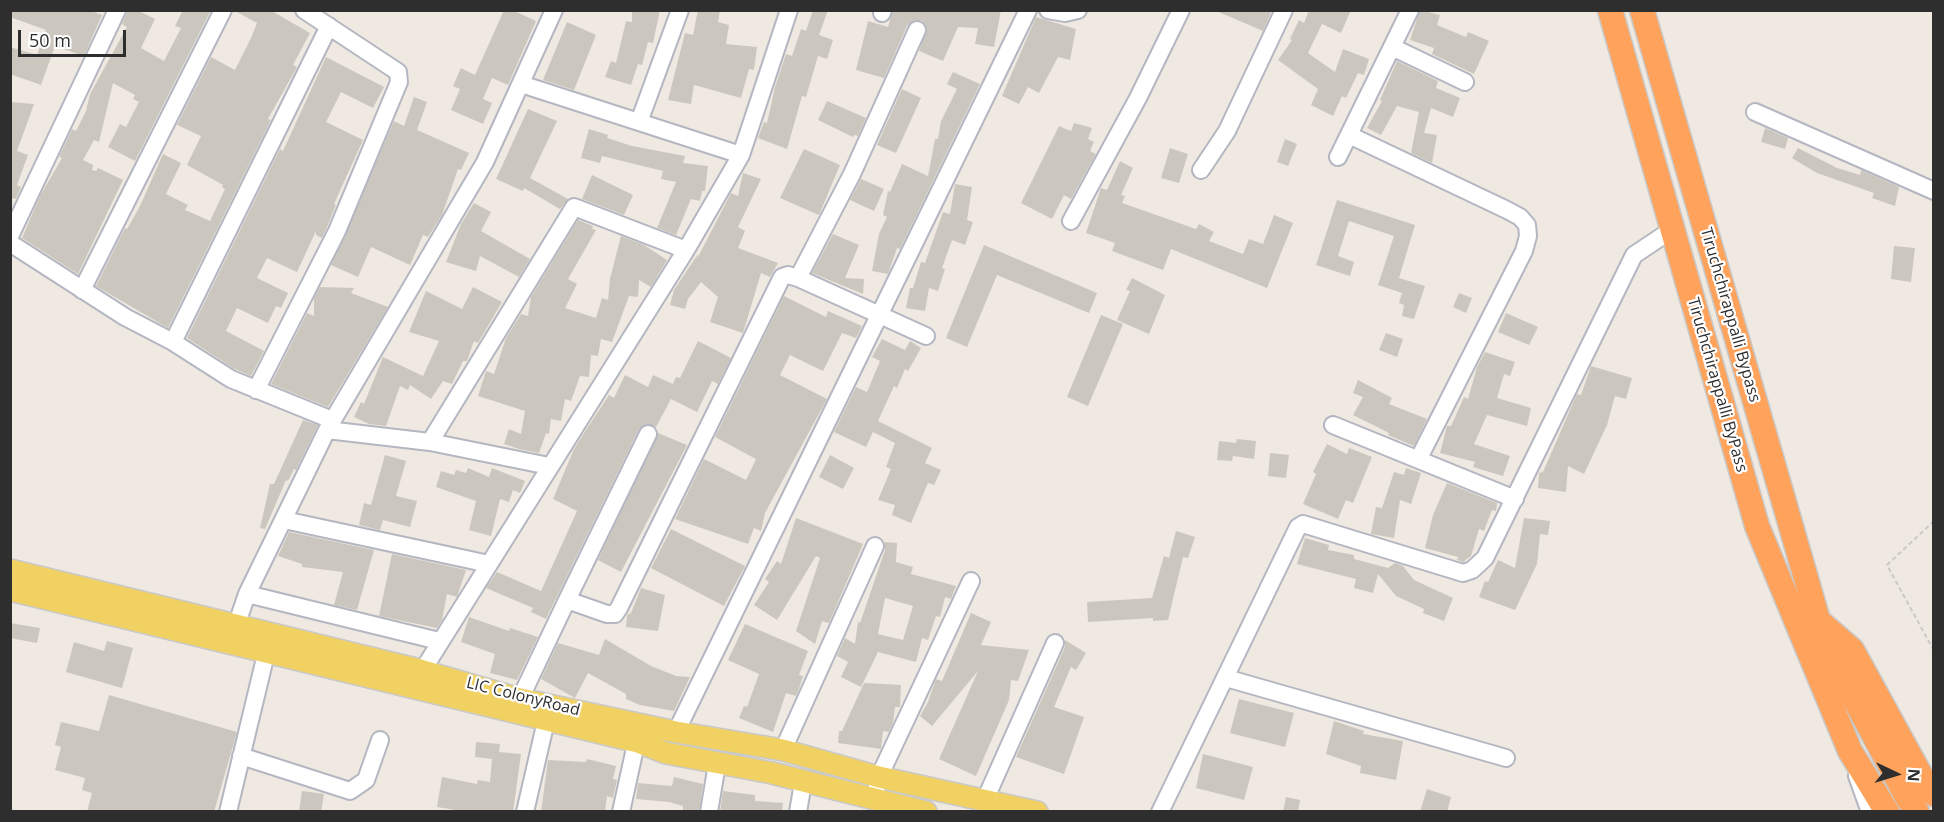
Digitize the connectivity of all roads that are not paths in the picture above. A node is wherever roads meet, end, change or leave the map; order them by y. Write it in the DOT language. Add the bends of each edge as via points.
graph roads {
  1 [pos="117,10"];
  2 [pos="223,10"];
  3 [pos="304,10"];
  4 [pos="554,10"];
  5 [pos="680,10"];
  6 [pos="789,10"];
  7 [pos="1028,10"];
  8 [pos="1048,10"];
  9 [pos="1078,10"];
  10 [pos="1181,10"];
  11 [pos="1284,10"];
  12 [pos="1410,10"];
  13 [pos="1610,10"];
  14 [pos="1642,10"];
  15 [pos="329,26"];
  16 [pos="917,30"];
  17 [pos="1392,47"];
  18 [pos="1465,82"];
  19 [pos="521,84"];
  20 [pos="1755,112"];
  21 [pos="639,122"];
  22 [pos="1348,135"];
  23 [pos="741,155"];
  24 [pos="1338,157"];
  25 [pos="1202,170"];
  26 [pos="1934,191"];
  27 [pos="1071,222"];
  28 [pos="1673,229"];
  29 [pos="10,236"];
  30 [pos="10,243"];
  31 [pos="686,250"];
  32 [pos="798,278"];
  33 [pos="82,290"];
  34 [pos="881,315"];
  35 [pos="926,336"];
  36 [pos="173,342"];
  37 [pos="256,390"];
  38 [pos="330,425"];
  39 [pos="1333,425"];
  40 [pos="648,434"];
  41 [pos="430,442"];
  42 [pos="1419,458"];
  43 [pos="549,466"];
  44 [pos="1515,499"];
  45 [pos="284,520"];
  46 [pos="875,546"];
  47 [pos="489,564"];
  48 [pos="10,570"];
  49 [pos="971,581"];
  50 [pos="10,590"];
  51 [pos="247,594"];
  52 [pos="567,600"];
  53 [pos="1818,620"];
  54 [pos="233,634"];
  55 [pos="439,640"];
  56 [pos="1055,643"];
  57 [pos="266,654"];
  58 [pos="1226,678"];
  59 [pos="417,679"];
  60 [pos="520,699"];
  61 [pos="546,721"];
  62 [pos="676,732"];
  63 [pos="639,734"];
  64 [pos="380,740"];
  65 [pos="783,750"];
  66 [pos="1850,751"];
  67 [pos="242,756"];
  68 [pos="1506,758"];
  69 [pos="717,764"];
  70 [pos="879,777"];
  71 [pos="803,783"];
  72 [pos="1934,794"];
  73 [pos="985,800"];
  74 [pos="886,805"];
  75 [pos="228,812"];
  76 [pos="525,812"];
  77 [pos="621,812"];
  78 [pos="709,812"];
  79 [pos="798,812"];
  80 [pos="926,812"];
  81 [pos="1037,812"];
  82 [pos="1160,812"];
  83 [pos="1870,812"];
  84 [pos="1887,812"];
  85 [pos="1917,812"];
  1 -- 29 [label="street"];
  2 -- 33 [label="street"];
  3 -- 15 [label="street"];
  4 -- 19 [label="street"];
  5 -- 21 [label="street"];
  6 -- 23 [label="street"];
  7 -- 34 [label="street"];
  8 -- 9 [label="street"];
  10 -- 27 [label="street"];
  11 -- 25 [label="street" via="1227,131"];
  12 -- 17 [label="street"];
  13 -- 28 [label="highway, Tiruchchirappalli ByPass"];
  14 -- 53 [label="highway, Tiruchchirappalli Bypass"];
  15 -- 36 [label="street"];
  15 -- 37 [label="street" via="398,72 399,82 337,231"];
  16 -- 32 [label="street" via="852,174"];
  17 -- 18 [label="street"];
  17 -- 22 [label="street"];
  19 -- 21 [label="street"];
  19 -- 38 [label="street" via="485,162"];
  20 -- 26 [label="street"];
  21 -- 23 [label="street"];
  22 -- 24 [label="street"];
  22 -- 42 [label="street" via="1507,210 1527,225 1524,251"];
  23 -- 31 [label="street"];
  28 -- 44 [label="street" via="1634,255"];
  28 -- 66 [label="highway, Tiruchchirappalli ByPass" via="1757,526"];
  30 -- 33 [label="street"];
  31 -- 41 [label="street" via="574,207"];
  31 -- 43 [label="street"];
  32 -- 34 [label="street"];
  32 -- 52 [label="street" via="782,277 620,608 615,614 607,614"];
  33 -- 36 [label="street"];
  34 -- 35 [label="street"];
  34 -- 62 [label="street"];
  36 -- 37 [label="street"];
  37 -- 38 [label="street"];
  38 -- 41 [label="street"];
  38 -- 45 [label="street"];
  39 -- 42 [label="street"];
  40 -- 52 [label="street"];
  41 -- 43 [label="street"];
  42 -- 44 [label="street"];
  43 -- 47 [label="street"];
  44 -- 58 [label="street" via="1485,558 1463,573 1303,524 1298,527"];
  45 -- 47 [label="street"];
  45 -- 51 [label="street"];
  46 -- 65 [label="street"];
  47 -- 55 [label="street"];
  48 -- 54 [label="main road, LIC ColonyRoad"];
  49 -- 70 [label="street"];
  50 -- 54 [label="main road, LIC ColonyRoad"];
  51 -- 54 [label="street"];
  51 -- 55 [label="street"];
  52 -- 60 [label="street"];
  53 -- 72 [label="highway" via="1852,650"];
  53 -- 85 [label="highway, Tiruchchirappalli Bypass" via="1833,659"];
  54 -- 57 [label="main road, LIC ColonyRoad"];
  54 -- 59 [label="main road, LIC ColonyRoad"];
  55 -- 59 [label="street"];
  56 -- 73 [label="street"];
  57 -- 59 [label="main road, LIC ColonyRoad"];
  57 -- 67 [label="street"];
  58 -- 68 [label="street"];
  58 -- 82 [label="street"];
  59 -- 60 [label="main road, LIC ColonyRoad"];
  59 -- 61 [label="main road, LIC ColonyRoad"];
  60 -- 63 [label="main road, LIC ColonyRoad"];
  61 -- 63 [label="main road, LIC ColonyRoad"];
  61 -- 76 [label="street"];
  62 -- 63 [label="main road, LIC ColonyRoad"];
  62 -- 65 [label="main road, LIC ColonyRoad"];
  63 -- 69 [label="main road, LIC ColonyRoad" via="666,753"];
  63 -- 77 [label="street"];
  64 -- 67 [label="street" via="366,780 350,791"];
  65 -- 70 [label="main road, LIC ColonyRoad"];
  66 -- 83 [label="street"];
  66 -- 84 [label="highway, Tiruchchirappalli ByPass"];
  67 -- 75 [label="street"];
  69 -- 71 [label="main road, LIC ColonyRoad" via="772,773"];
  69 -- 78 [label="street"];
  70 -- 73 [label="main road, LIC ColonyRoad"];
  70 -- 74 [label="street"];
  71 -- 74 [label="main road, LIC ColonyRoad"];
  71 -- 79 [label="street"];
  73 -- 81 [label="main road, LIC ColonyRoad"];
  74 -- 80 [label="main road, LIC ColonyRoad"];
}
